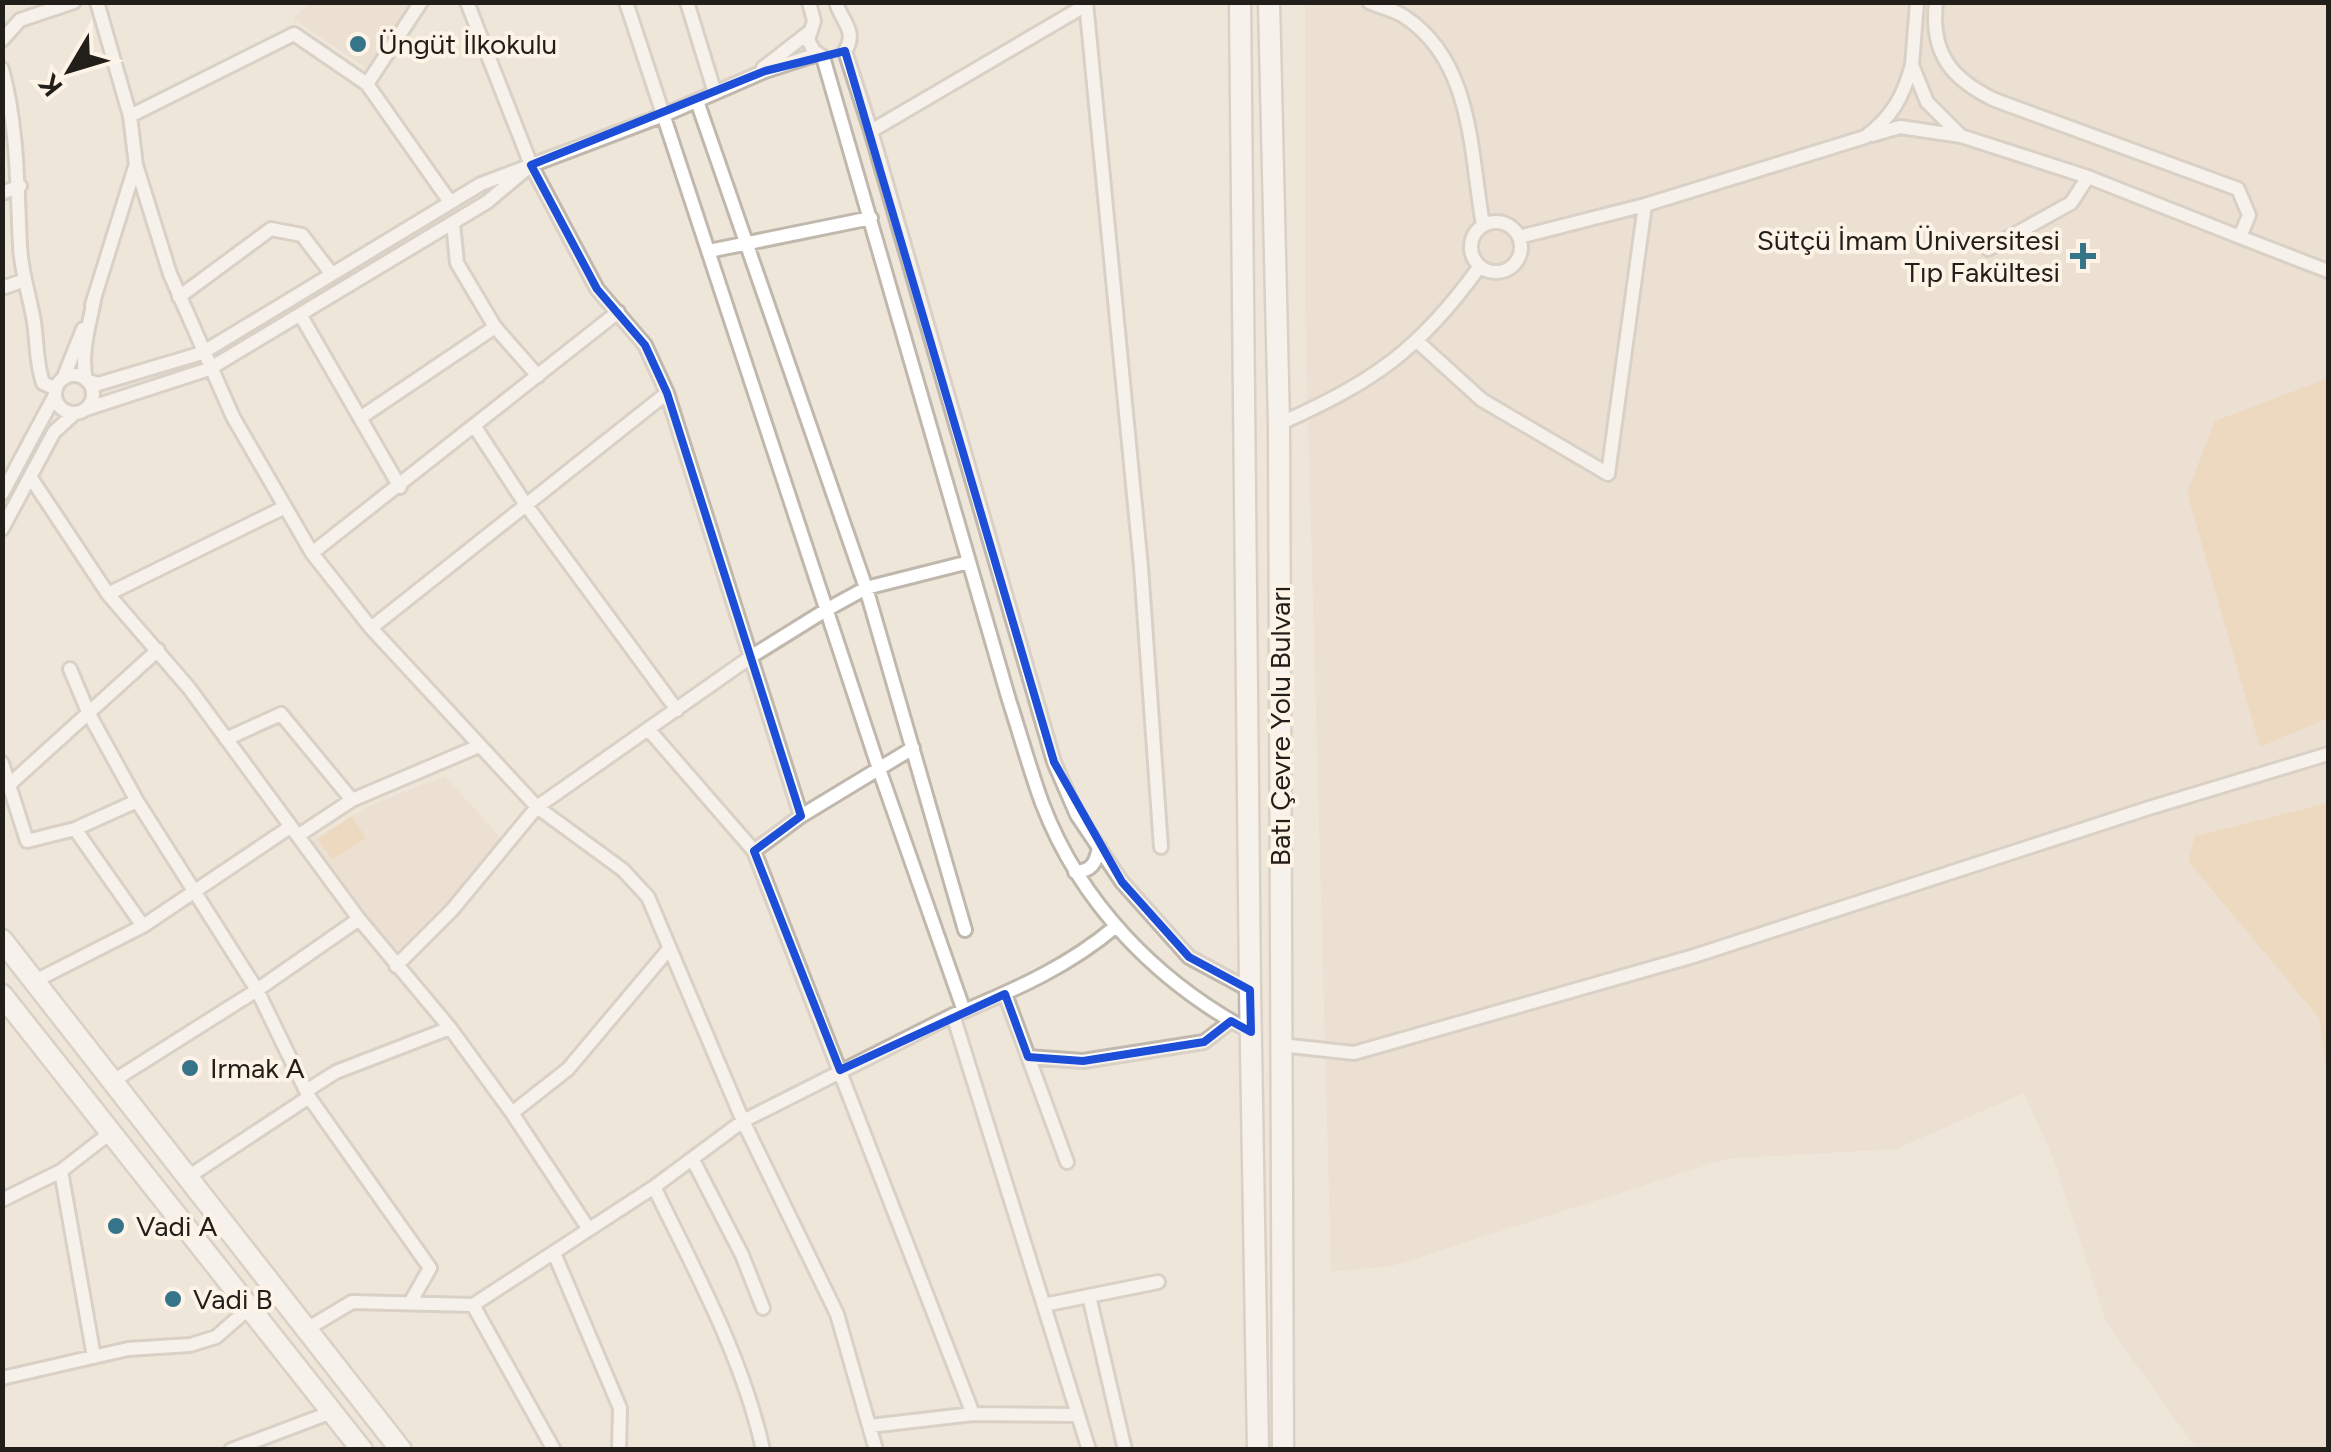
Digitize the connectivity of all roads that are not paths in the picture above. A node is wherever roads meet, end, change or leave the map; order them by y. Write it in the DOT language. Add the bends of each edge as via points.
graph roads {
  1 [pos="74,2"];
  2 [pos="97,2"];
  3 [pos="421,2"];
  4 [pos="467,2"];
  5 [pos="626,2"];
  6 [pos="687,2"];
  7 [pos="809,2"];
  8 [pos="836,2"];
  9 [pos="1240,2"];
  10 [pos="1269,2"];
  11 [pos="1368,2"];
  12 [pos="1917,2"];
  13 [pos="1936,2"];
  14 [pos="1086,4"];
  15 [pos="840,17"];
  16 [pos="811,27"];
  17 [pos="2,40"];
  18 [pos="845,52"];
  19 [pos="821,56"];
  20 [pos="1912,65"];
  21 [pos="2,69"];
  22 [pos="752,77"];
  23 [pos="367,84"];
  24 [pos="716,93"];
  25 [pos="697,101"];
  26 [pos="664,115"];
  27 [pos="130,116"];
  28 [pos="871,131"];
  29 [pos="1960,136"];
  30 [pos="1865,137"];
  31 [pos="136,164"];
  32 [pos="531,165"];
  33 [pos="2088,178"];
  34 [pos="20,186"];
  35 [pos="2,194"];
  36 [pos="450,202"];
  37 [pos="1645,205"];
  38 [pos="871,218"];
  39 [pos="452,222"];
  40 [pos="1482,225"];
  41 [pos="1519,237"];
  42 [pos="2240,237"];
  43 [pos="746,244"];
  44 [pos="1988,249"];
  45 [pos="710,252"];
  46 [pos="1480,266"];
  47 [pos="2328,271"];
  48 [pos="331,273"];
  49 [pos="25,280"];
  50 [pos="2,288"];
  51 [pos="179,297"];
  52 [pos="94,300"];
  53 [pos="618,312"];
  54 [pos="301,316"];
  55 [pos="495,327"];
  56 [pos="1418,342"];
  57 [pos="202,353"];
  58 [pos="209,369"];
  59 [pos="538,376"];
  60 [pos="86,380"];
  61 [pos="58,388"];
  62 [pos="667,393"];
  63 [pos="80,411"];
  64 [pos="360,418"];
  65 [pos="1279,424"];
  66 [pos="475,427"];
  67 [pos="8,476"];
  68 [pos="32,478"];
  69 [pos="400,487"];
  70 [pos="2,494"];
  71 [pos="526,505"];
  72 [pos="285,507"];
  73 [pos="2,529"];
  74 [pos="312,553"];
  75 [pos="969,562"];
  76 [pos="866,588"];
  77 [pos="108,594"];
  78 [pos="826,610"];
  79 [pos="371,628"];
  80 [pos="158,650"];
  81 [pos="752,656"];
  82 [pos="70,670"];
  83 [pos="677,710"];
  84 [pos="90,714"];
  85 [pos="649,730"];
  86 [pos="226,738"];
  87 [pos="479,746"];
  88 [pos="913,748"];
  89 [pos="2328,754"];
  90 [pos="2,763"];
  91 [pos="879,769"];
  92 [pos="11,783"];
  93 [pos="352,800"];
  94 [pos="137,801"];
  95 [pos="537,807"];
  96 [pos="801,816"];
  97 [pos="75,829"];
  98 [pos="294,832"];
  99 [pos="1098,847"];
  100 [pos="1161,848"];
  101 [pos="754,851"];
  102 [pos="1075,872"];
  103 [pos="194,890"];
  104 [pos="359,920"];
  105 [pos="143,926"];
  106 [pos="1115,927"];
  107 [pos="966,930"];
  108 [pos="2,940"];
  109 [pos="669,950"];
  110 [pos="396,966"];
  111 [pos="35,981"];
  112 [pos="257,990"];
  113 [pos="1250,990"];
  114 [pos="1005,994"];
  115 [pos="2,996"];
  116 [pos="958,1013"];
  117 [pos="1231,1021"];
  118 [pos="450,1028"];
  119 [pos="1251,1032"];
  120 [pos="1281,1045"];
  121 [pos="1028,1057"];
  122 [pos="840,1070"];
  123 [pos="113,1081"];
  124 [pos="308,1094"];
  125 [pos="512,1113"];
  126 [pos="743,1121"];
  127 [pos="110,1133"];
  128 [pos="693,1160"];
  129 [pos="1067,1162"];
  130 [pos="61,1171"];
  131 [pos="188,1178"];
  132 [pos="654,1187"];
  133 [pos="2,1200"];
  134 [pos="588,1228"];
  135 [pos="554,1252"];
  136 [pos="1158,1282"];
  137 [pos="1088,1296"];
  138 [pos="410,1303"];
  139 [pos="1044,1305"];
  140 [pos="474,1306"];
  141 [pos="763,1308"];
  142 [pos="248,1309"];
  143 [pos="308,1329"];
  144 [pos="94,1357"];
  145 [pos="2,1378"];
  146 [pos="332,1412"];
  147 [pos="973,1414"];
  148 [pos="1078,1415"];
  149 [pos="870,1426"];
  150 [pos="254,1446"];
  151 [pos="231,1450"];
  152 [pos="362,1450"];
  153 [pos="401,1450"];
  154 [pos="554,1450"];
  155 [pos="620,1450"];
  156 [pos="762,1450"];
  157 [pos="876,1450"];
  158 [pos="1088,1450"];
  159 [pos="1125,1450"];
  160 [pos="1258,1450"];
  161 [pos="1283,1450"];
  1 -- 17 [label="street" via="20,20"];
  2 -- 27 [label="street"];
  3 -- 23 [label="street"];
  4 -- 32 [label="street"];
  5 -- 26 [label="street"];
  6 -- 24 [label="street"];
  7 -- 16 [label="street"];
  8 -- 15 [label="street"];
  9 -- 113 [label="main road, Batı Çevre Yolu Bulvarı"];
  10 -- 65 [label="main road, Batı Çevre Yolu Bulvarı"];
  11 -- 40 [label="street" via="1404,16 1441,49 1462,94"];
  12 -- 20 [label="street"];
  13 -- 42 [label="street" via="1938,45 1967,86 2238,190 2249,215"];
  14 -- 28 [label="street"];
  14 -- 100 [label="street"];
  15 -- 16 [label="street" via="824,15"];
  15 -- 18 [label="street" via="851,31"];
  16 -- 19 [label="street" via="810,46"];
  16 -- 22 [label="street"];
  18 -- 19 [label="street"];
  18 -- 28 [label="street"];
  19 -- 22 [label="street"];
  19 -- 38 [label="street"];
  20 -- 29 [label="street" via="1927,102"];
  20 -- 30 [label="street" via="1888,120"];
  21 -- 34 [label="street"];
  22 -- 24 [label="street"];
  23 -- 27 [label="street" via="294,34"];
  23 -- 36 [label="street"];
  24 -- 25 [label="street"];
  25 -- 26 [label="street"];
  25 -- 43 [label="street"];
  26 -- 32 [label="street"];
  26 -- 45 [label="street"];
  27 -- 31 [label="street"];
  28 -- 99 [label="street" via="1043,729 1077,815"];
  29 -- 30 [label="street" via="1900,127"];
  29 -- 33 [label="street"];
  30 -- 37 [label="street"];
  31 -- 51 [label="street"];
  31 -- 52 [label="street"];
  32 -- 36 [label="street"];
  32 -- 39 [label="street"];
  32 -- 53 [label="street" via="597,289"];
  33 -- 42 [label="street"];
  33 -- 44 [label="street" via="2071,203"];
  34 -- 35 [label="street"];
  34 -- 49 [label="street"];
  36 -- 48 [label="street"];
  37 -- 41 [label="street"];
  37 -- 56 [label="street" via="1608,474 1482,400"];
  38 -- 43 [label="street"];
  38 -- 75 [label="street"];
  39 -- 54 [label="street"];
  39 -- 55 [label="street" via="457,263"];
  40 -- 41 [label="street" via="1508,224"];
  40 -- 46 [label="street" via="1470,245"];
  41 -- 46 [label="street" via="1520,254 1510,268"];
  42 -- 47 [label="street"];
  43 -- 45 [label="street"];
  43 -- 76 [label="street"];
  45 -- 78 [label="street"];
  46 -- 56 [label="street"];
  48 -- 51 [label="street" via="302,235 271,229"];
  48 -- 57 [label="street"];
  49 -- 50 [label="street"];
  49 -- 61 [label="street" via="39,370 44,383"];
  51 -- 57 [label="street"];
  52 -- 60 [label="street"];
  52 -- 61 [label="street"];
  53 -- 59 [label="street"];
  53 -- 62 [label="street" via="645,344"];
  54 -- 58 [label="street"];
  54 -- 64 [label="street"];
  55 -- 59 [label="street"];
  55 -- 64 [label="street"];
  56 -- 65 [label="street" via="1371,379"];
  57 -- 58 [label="street"];
  57 -- 60 [label="street" via="98,384"];
  58 -- 63 [label="street"];
  58 -- 72 [label="street"];
  59 -- 66 [label="street"];
  60 -- 61 [label="street" via="74,375"];
  60 -- 63 [label="street" via="93,392"];
  61 -- 63 [label="street" via="59,406"];
  61 -- 67 [label="street"];
  62 -- 71 [label="street"];
  62 -- 81 [label="street"];
  63 -- 68 [label="street" via="54,432"];
  64 -- 69 [label="street"];
  65 -- 120 [label="main road, Batı Çevre Yolu Bulvarı"];
  66 -- 69 [label="street"];
  66 -- 71 [label="street"];
  67 -- 70 [label="street"];
  68 -- 73 [label="street"];
  68 -- 77 [label="street"];
  69 -- 74 [label="street"];
  71 -- 79 [label="street"];
  71 -- 83 [label="street"];
  72 -- 74 [label="street"];
  72 -- 77 [label="street"];
  74 -- 79 [label="street"];
  75 -- 76 [label="street"];
  75 -- 102 [label="street" via="1043,805"];
  76 -- 78 [label="street"];
  76 -- 88 [label="street"];
  77 -- 80 [label="street"];
  78 -- 81 [label="street"];
  78 -- 91 [label="street"];
  79 -- 87 [label="street"];
  80 -- 84 [label="street"];
  80 -- 86 [label="street"];
  81 -- 83 [label="street"];
  81 -- 96 [label="street"];
  82 -- 84 [label="street"];
  83 -- 85 [label="street"];
  84 -- 92 [label="street"];
  84 -- 94 [label="street"];
  85 -- 95 [label="street"];
  85 -- 101 [label="street"];
  86 -- 93 [label="street" via="281,714"];
  86 -- 98 [label="street"];
  87 -- 93 [label="street"];
  87 -- 95 [label="street"];
  88 -- 91 [label="street"];
  88 -- 107 [label="street"];
  89 -- 120 [label="street" via="1694,956 1354,1053"];
  90 -- 92 [label="street"];
  91 -- 96 [label="street"];
  91 -- 116 [label="street"];
  92 -- 97 [label="street" via="27,842"];
  93 -- 98 [label="street"];
  94 -- 97 [label="street"];
  94 -- 103 [label="street"];
  95 -- 109 [label="street" via="648,897"];
  95 -- 110 [label="street"];
  96 -- 101 [label="street"];
  97 -- 105 [label="street"];
  98 -- 103 [label="street"];
  98 -- 104 [label="street"];
  99 -- 102 [label="street" via="1092,866"];
  99 -- 113 [label="street" via="1189,958"];
  101 -- 122 [label="street"];
  102 -- 106 [label="street"];
  103 -- 105 [label="street"];
  103 -- 112 [label="street"];
  104 -- 110 [label="street"];
  104 -- 112 [label="street"];
  105 -- 111 [label="street"];
  106 -- 114 [label="street" via="1084,953"];
  106 -- 117 [label="street" via="1206,1008"];
  108 -- 111 [label="main road"];
  109 -- 125 [label="street" via="568,1069"];
  109 -- 126 [label="street"];
  110 -- 118 [label="street"];
  111 -- 123 [label="main road"];
  112 -- 123 [label="street"];
  112 -- 124 [label="street"];
  113 -- 119 [label="main road, Batı Çevre Yolu Bulvarı"];
  114 -- 116 [label="street"];
  114 -- 121 [label="street"];
  115 -- 127 [label="main road"];
  116 -- 122 [label="street"];
  116 -- 139 [label="street"];
  117 -- 119 [label="street"];
  117 -- 121 [label="street" via="1204,1042 1084,1061"];
  118 -- 124 [label="street" via="336,1072"];
  118 -- 125 [label="street"];
  119 -- 160 [label="main road, Batı Çevre Yolu Bulvarı"];
  120 -- 161 [label="main road, Batı Çevre Yolu Bulvarı"];
  121 -- 129 [label="street"];
  122 -- 126 [label="street"];
  122 -- 147 [label="street"];
  123 -- 131 [label="main road"];
  124 -- 131 [label="street"];
  124 -- 138 [label="street" via="430,1268"];
  125 -- 134 [label="street"];
  126 -- 128 [label="street"];
  126 -- 149 [label="street" via="836,1314"];
  127 -- 130 [label="street"];
  127 -- 142 [label="main road"];
  128 -- 132 [label="street"];
  128 -- 141 [label="street"];
  130 -- 133 [label="street"];
  130 -- 144 [label="street"];
  131 -- 143 [label="main road"];
  132 -- 134 [label="street"];
  132 -- 156 [label="street" via="754,1408"];
  134 -- 135 [label="street"];
  135 -- 140 [label="street"];
  135 -- 155 [label="street" via="620,1408"];
  136 -- 137 [label="street"];
  137 -- 139 [label="street"];
  137 -- 159 [label="street"];
  138 -- 140 [label="street"];
  138 -- 143 [label="street" via="352,1302"];
  139 -- 148 [label="street"];
  140 -- 154 [label="street"];
  142 -- 144 [label="street" via="216,1337"];
  142 -- 146 [label="main road"];
  143 -- 153 [label="main road"];
  144 -- 145 [label="street"];
  146 -- 150 [label="street"];
  146 -- 152 [label="main road"];
  147 -- 148 [label="street"];
  147 -- 149 [label="street"];
  148 -- 158 [label="street"];
  149 -- 157 [label="street"];
  150 -- 151 [label="street"];
}
